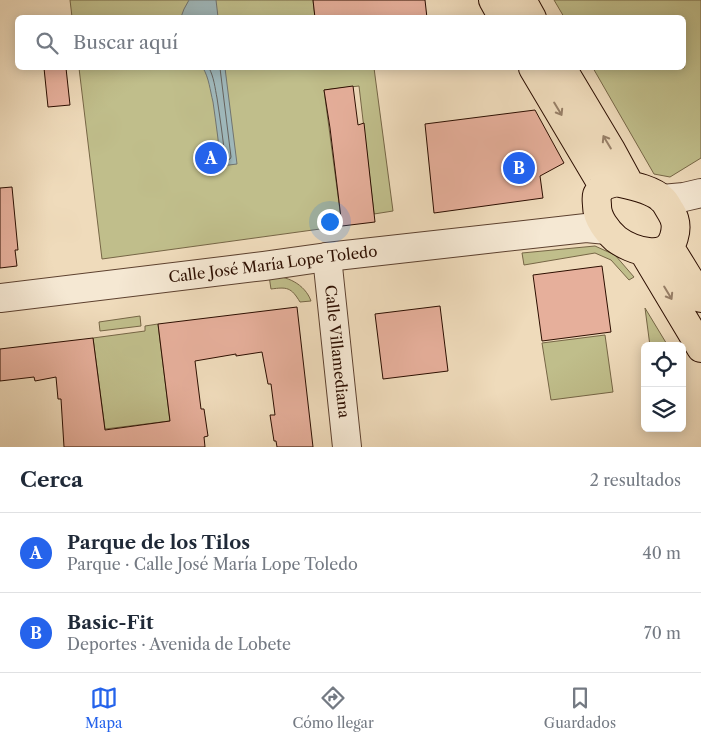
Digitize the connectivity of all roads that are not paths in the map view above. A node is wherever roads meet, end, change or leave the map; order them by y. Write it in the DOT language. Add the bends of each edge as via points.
graph roads {
  1 [pos="493,0"];
  2 [pos="522,0"];
  3 [pos="501,15"];
  4 [pos="530,15"];
  5 [pos="534,70"];
  6 [pos="563,70"];
  7 [pos="630,185"];
  8 [pos="600,191"];
  9 [pos="701,192"];
  10 [pos="662,199"];
  11 [pos="701,200"];
  12 [pos="607,230"];
  13 [pos="545,232"];
  14 [pos="673,238"];
  15 [pos="642,251"];
  16 [pos="327,257"];
  17 [pos="0,298"];
  18 [pos="701,298"];
  19 [pos="701,348"];
  20 [pos="347,447"];
  1 -- 3 [label="main road"];
  2 -- 4 [label="main road"];
  5 -- 8 [label="main road, one-way"];
  7 -- 6 [label="main road, one-way"];
  7 -- 8 [label="main road" via="616,182"];
  7 -- 10 [label="main road"];
  8 -- 12 [label="main road" via="597,212"];
  8 -- 13 [label="street, Calle José María Lope Toledo" via="578,216"];
  9 -- 10 [label="street"];
  10 -- 14 [label="main road" via="675,219"];
  11 -- 14 [label="street"];
  12 -- 13 [label="street, Calle José María Lope Toledo" via="586,228"];
  12 -- 15 [label="main road" via="627,246"];
  13 -- 16 [label="street, Calle José María Lope Toledo"];
  14 -- 15 [label="main road" via="657,253"];
  14 -- 18 [label="main road"];
  15 -- 19 [label="main road, one-way"];
  16 -- 17 [label="street, Calle José María Lope Toledo"];
  16 -- 20 [label="street, Calle Villamediana"];
}
